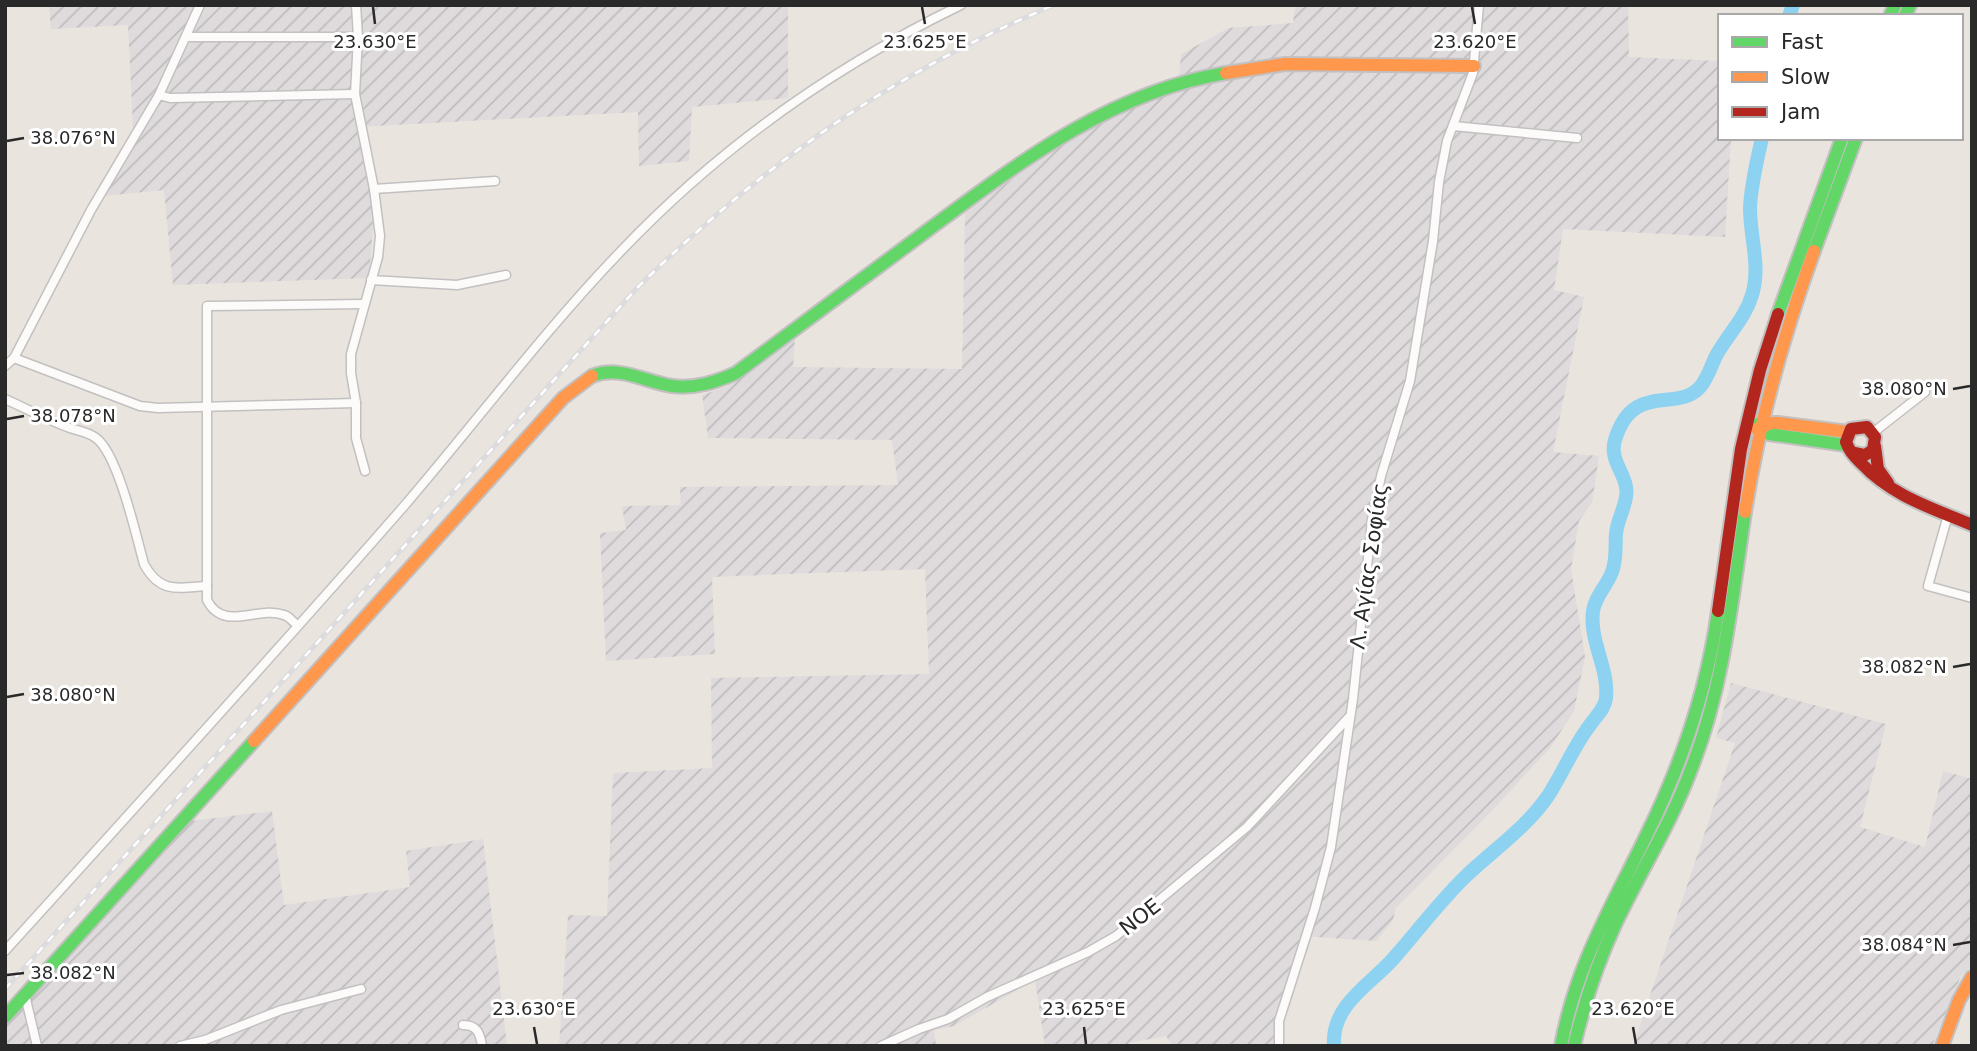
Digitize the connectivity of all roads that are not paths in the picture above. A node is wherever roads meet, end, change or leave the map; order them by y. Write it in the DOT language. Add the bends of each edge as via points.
graph roads {
  1 [pos="200,5"];
  2 [pos="356,5"];
  3 [pos="961,5"];
  4 [pos="1479,5"];
  5 [pos="187,37"];
  6 [pos="358,37"];
  7 [pos="1474,66"];
  8 [pos="355,94"];
  9 [pos="159,95"];
  10 [pos="1453,126"];
  11 [pos="1577,138"];
  12 [pos="1841,140"];
  13 [pos="1855,140"];
  14 [pos="495,181"];
  15 [pos="374,189"];
  16 [pos="506,275"];
  17 [pos="371,280"];
  18 [pos="365,304"];
  19 [pos="14,358"];
  20 [pos="5,366"];
  21 [pos="1925,392"];
  22 [pos="1768,395"];
  23 [pos="5,399"];
  24 [pos="356,403"];
  25 [pos="208,407"];
  26 [pos="1749,412"];
  27 [pos="1761,427"];
  28 [pos="1788,430"];
  29 [pos="1744,435"];
  30 [pos="1874,439"];
  31 [pos="1848,443"];
  32 [pos="1754,456"];
  33 [pos="365,471"];
  34 [pos="1902,494"];
  35 [pos="1948,515"];
  36 [pos="1972,525"];
  37 [pos="207,586"];
  38 [pos="1972,598"];
  39 [pos="297,625"];
  40 [pos="1349,717"];
  41 [pos="5,951"];
  42 [pos="1972,977"];
  43 [pos="361,989"];
  44 [pos="25,996"];
  45 [pos="5,1017"];
  46 [pos="463,1026"];
  47 [pos="37,1046"];
  48 [pos="180,1046"];
  49 [pos="482,1046"];
  50 [pos="881,1046"];
  51 [pos="1279,1046"];
  52 [pos="1560,1046"];
  53 [pos="1574,1046"];
  54 [pos="1942,1046"];
  1 -- 5 [label="street"];
  2 -- 6 [label="street"];
  3 -- 39 [label="street" via="821,84 686,188 586,289 405,505"];
  4 -- 7 [label="street, Λ. Αγίας Σοφίας"];
  5 -- 6 [label="street"];
  5 -- 9 [label="street"];
  6 -- 8 [label="street"];
  7 -- 10 [label="street, Λ. Αγίας Σοφίας"];
  7 -- 44 [label="street" via="1285,64 1209,75 1168,87 1065,132 753,362 722,380 672,386 618,371 599,373 579,383"];
  8 -- 9 [label="street"];
  8 -- 15 [label="street"];
  9 -- 19 [label="street" via="91,210"];
  10 -- 11 [label="street"];
  10 -- 40 [label="street, Λ. Αγίας Σοφίας" via="1440,182 1410,381 1372,520"];
  12 -- 26 [label="street" via="1785,286"];
  13 -- 22 [label="street" via="1798,292"];
  14 -- 15 [label="street"];
  15 -- 17 [label="street" via="380,236"];
  16 -- 17 [label="street" via="457,285"];
  17 -- 18 [label="street"];
  18 -- 24 [label="street" via="351,354"];
  18 -- 25 [label="street" via="207,306"];
  19 -- 20 [label="street"];
  19 -- 25 [label="street" via="140,407"];
  21 -- 30 [label="street"];
  22 -- 27 [label="street"];
  22 -- 28 [label="street"];
  23 -- 37 [label="street" via="101,442 110,455 151,577 168,587"];
  24 -- 25 [label="street"];
  24 -- 33 [label="street" via="356,438"];
  25 -- 37 [label="street"];
  26 -- 27 [label="street"];
  26 -- 29 [label="street"];
  27 -- 28 [label="street" via="1771,423"];
  27 -- 29 [label="street"];
  27 -- 32 [label="street"];
  28 -- 31 [label="street"];
  28 -- 32 [label="street"];
  29 -- 52 [label="street" via="1714,637 1697,711 1670,784 1587,951"];
  30 -- 31 [label="street" via="1865,455"];
  30 -- 31 [label="street" via="1863,425 1854,427"];
  30 -- 34 [label="street" via="1878,469"];
  31 -- 34 [label="street" via="1883,485"];
  32 -- 53 [label="street" via="1728,636 1706,732 1675,808 1595,970"];
  34 -- 35 [label="street"];
  35 -- 36 [label="street"];
  35 -- 38 [label="street" via="1928,586"];
  37 -- 39 [label="street" via="212,610 243,617 285,615"];
  39 -- 41 [label="street"];
  40 -- 50 [label="street, NOE" via="1247,827 1116,936 936,1025"];
  40 -- 51 [label="street, Λ. Αγίας Σοφίας" via="1331,847 1279,1021"];
  42 -- 54 [label="street"];
  43 -- 48 [label="street" via="281,1010"];
  44 -- 45 [label="street"];
  44 -- 47 [label="street"];
  46 -- 49 [label="street" via="476,1029"];
}
